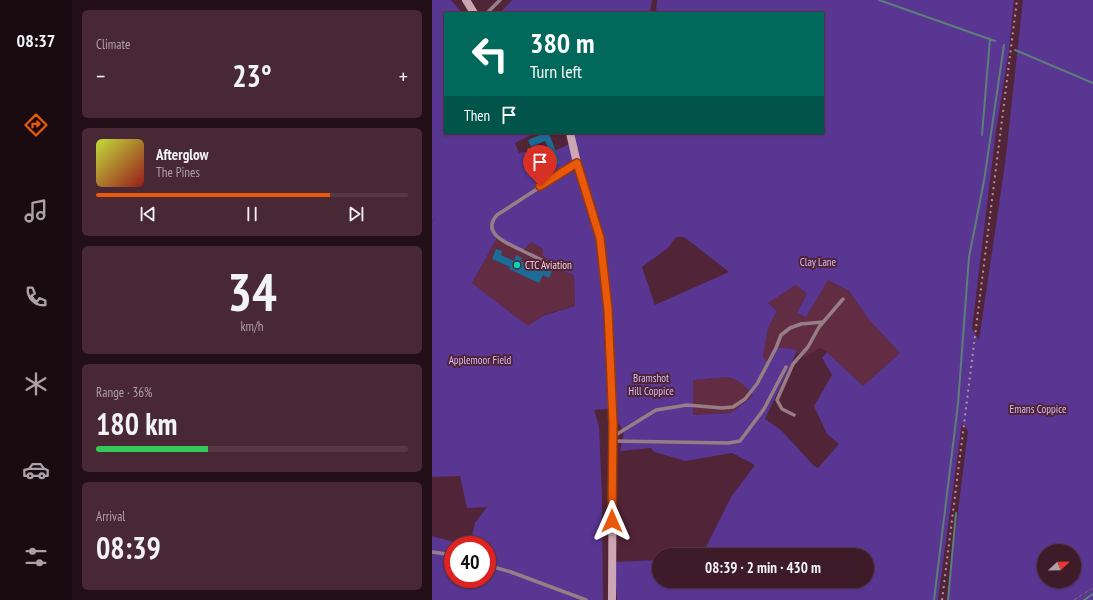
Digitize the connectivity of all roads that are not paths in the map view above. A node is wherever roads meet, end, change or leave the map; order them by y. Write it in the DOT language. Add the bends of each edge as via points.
graph roads {
  1 [pos="466,0"];
  2 [pos="500,0"];
  3 [pos="473,12"];
  4 [pos="488,12"];
  5 [pos="570,134"];
  6 [pos="529,150"];
  7 [pos="577,163"];
  8 [pos="540,186"];
  9 [pos="549,264"];
  10 [pos="843,299"];
  11 [pos="823,322"];
  12 [pos="786,367"];
  13 [pos="794,415"];
  14 [pos="613,439"];
  15 [pos="432,552"];
  16 [pos="444,554"];
  17 [pos="496,568"];
  18 [pos="586,600"];
  19 [pos="612,600"];
  1 -- 3 [label="street"];
  2 -- 4 [label="lane"];
  5 -- 7 [label="street"];
  6 -- 8 [label="lane"];
  7 -- 8 [label="lane"];
  7 -- 14 [label="street" via="600,238 608,310"];
  8 -- 9 [label="lane" via="497,215 491,225 493,232 501,241"];
  10 -- 11 [label="lane"];
  11 -- 13 [label="lane" via="794,364 777,400 782,409"];
  11 -- 14 [label="lane" via="801,324 781,335 757,384 745,399 733,407 686,405 656,410"];
  12 -- 14 [label="lane" via="764,409 740,441 728,443"];
  14 -- 19 [label="street"];
  15 -- 16 [label="lane"];
  17 -- 18 [label="lane"];
}
